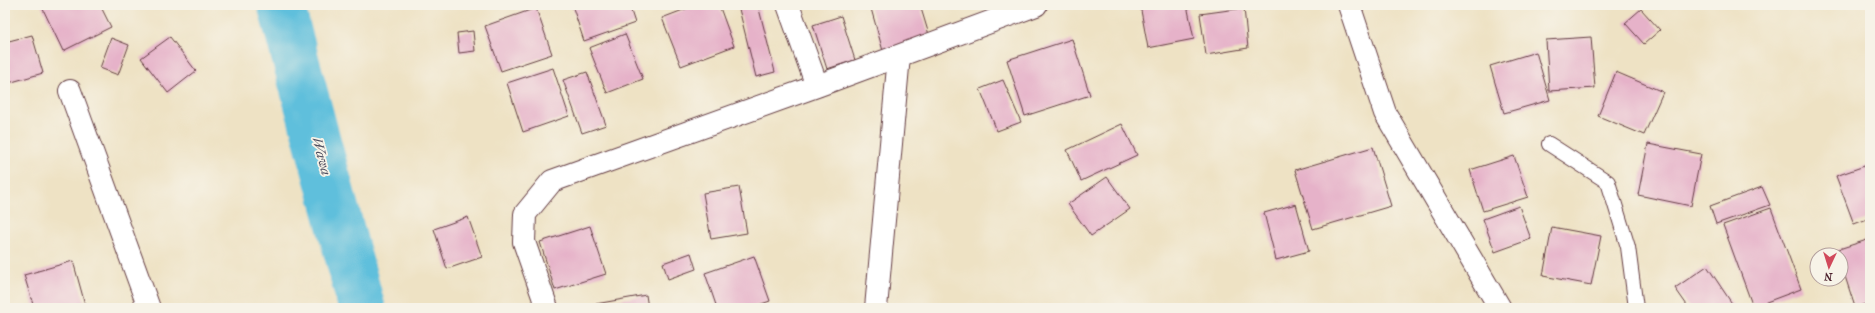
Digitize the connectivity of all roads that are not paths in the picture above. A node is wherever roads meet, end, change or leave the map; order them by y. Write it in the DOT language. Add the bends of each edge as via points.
graph roads {
  1 [pos="788,5"];
  2 [pos="1036,5"];
  3 [pos="1349,5"];
  4 [pos="899,56"];
  5 [pos="817,86"];
  6 [pos="70,91"];
  7 [pos="1549,144"];
  8 [pos="149,308"];
  9 [pos="547,308"];
  10 [pos="876,308"];
  11 [pos="1500,308"];
  12 [pos="1636,308"];
  1 -- 5 [label="street"];
  2 -- 4 [label="street"];
  3 -- 11 [label="street" via="1385,113"];
  4 -- 5 [label="street"];
  4 -- 10 [label="street"];
  5 -- 9 [label="street" via="552,181 525,214 524,242"];
  6 -- 8 [label="street"];
  7 -- 12 [label="lane" via="1608,182 1628,247"];
}
